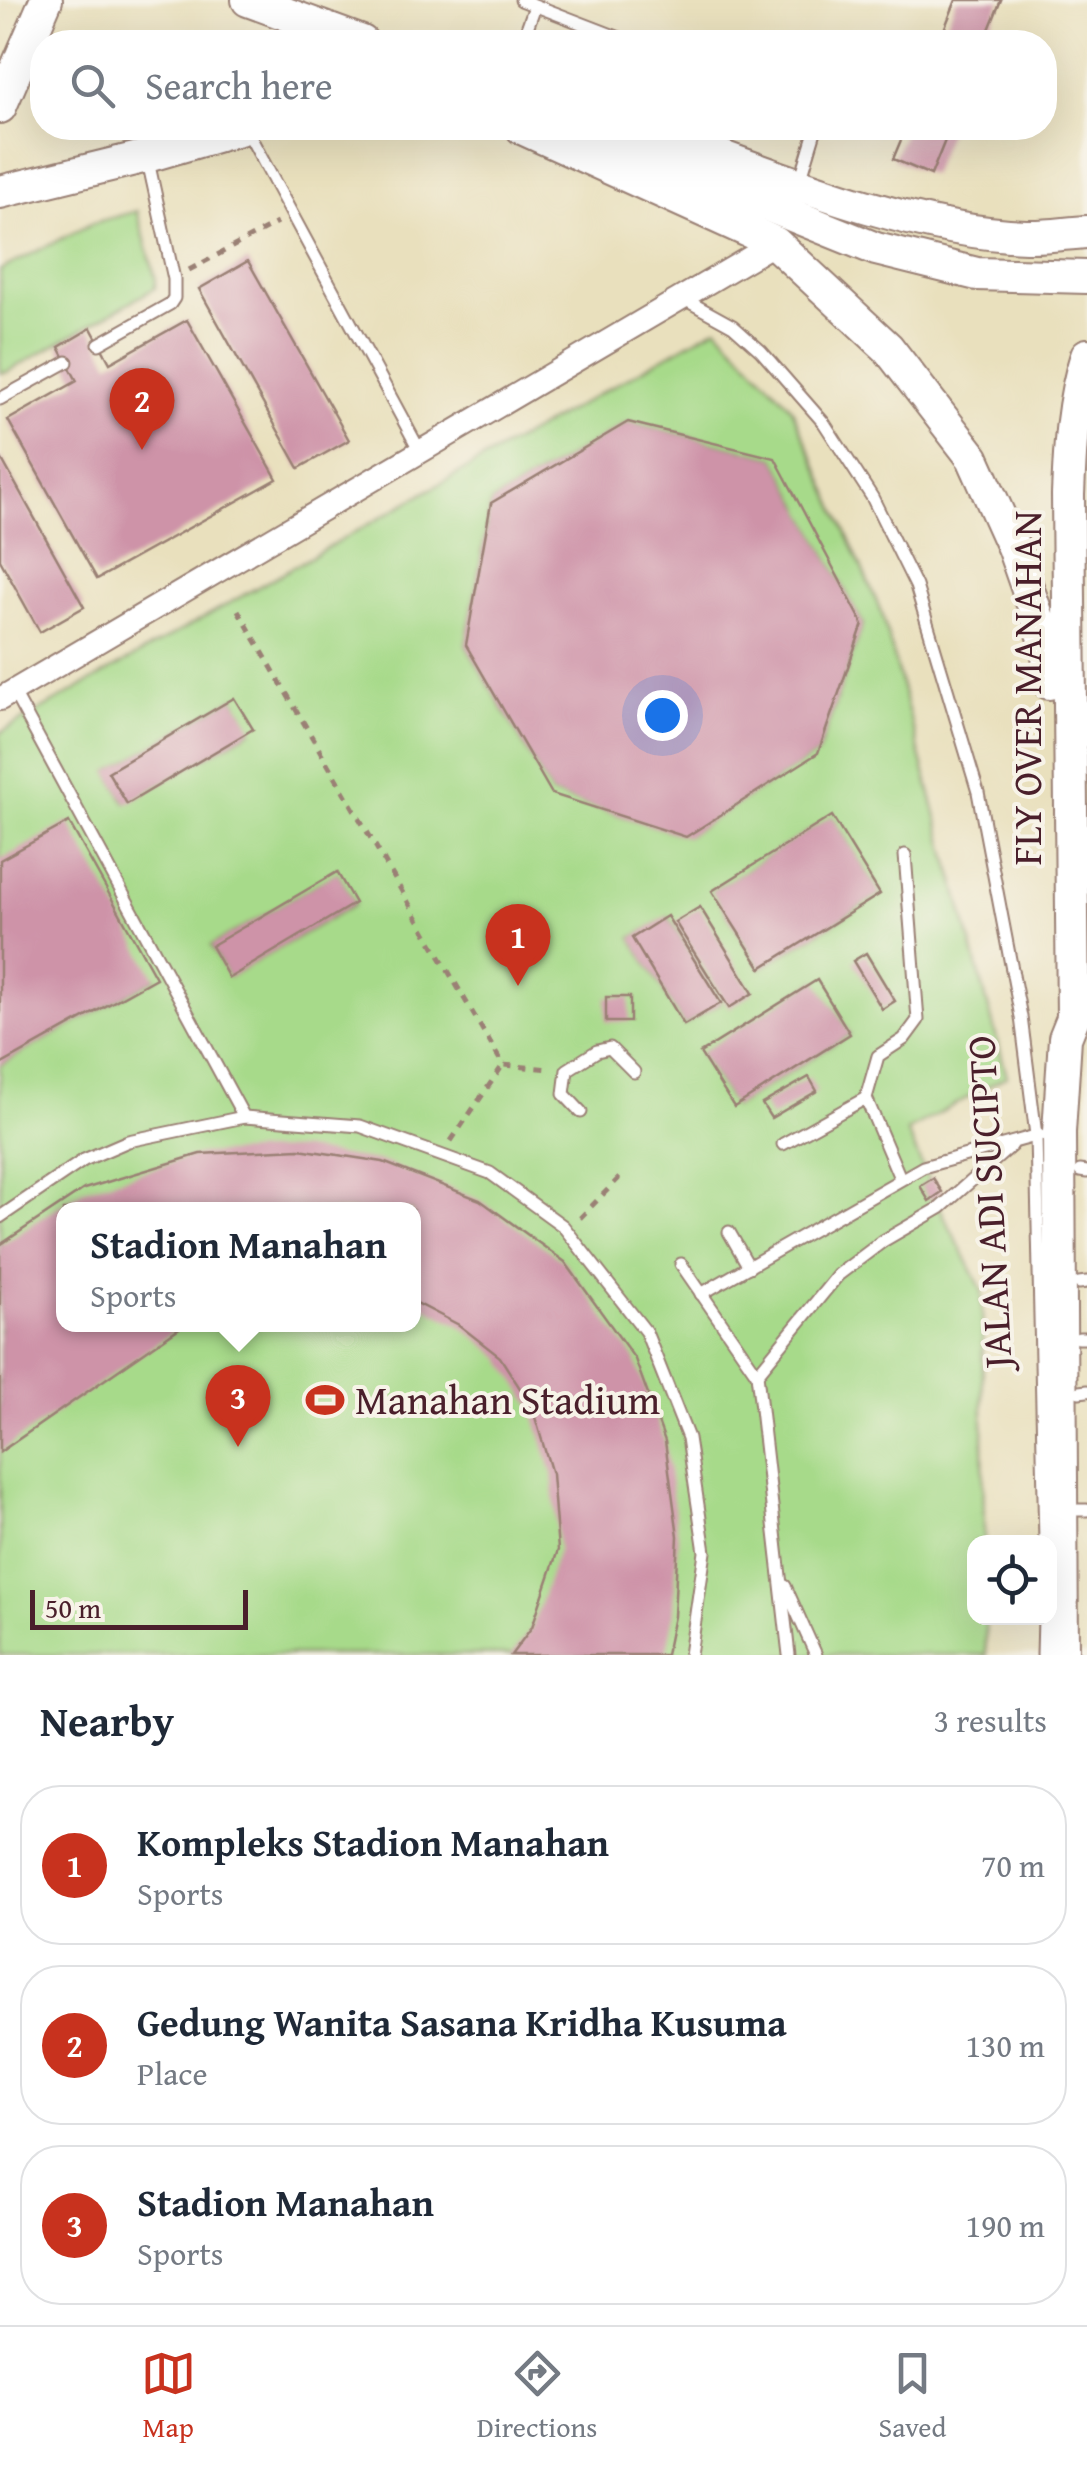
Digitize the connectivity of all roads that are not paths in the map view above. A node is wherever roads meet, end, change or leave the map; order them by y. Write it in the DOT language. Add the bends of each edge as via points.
graph roads {
  1 [pos="46,0"];
  2 [pos="248,0"];
  3 [pos="520,0"];
  4 [pos="535,6"];
  5 [pos="318,12"];
  6 [pos="33,30"];
  7 [pos="344,30"];
  8 [pos="526,30"];
  9 [pos="598,30"];
  10 [pos="30,37"];
  11 [pos="0,107"];
  12 [pos="202,140"];
  13 [pos="250,140"];
  14 [pos="548,140"];
  15 [pos="606,140"];
  16 [pos="677,140"];
  17 [pos="812,140"];
  18 [pos="147,156"];
  19 [pos="799,184"];
  20 [pos="0,192"];
  21 [pos="1087,232"];
  22 [pos="775,243"];
  23 [pos="1087,278"];
  24 [pos="684,299"];
  25 [pos="100,344"];
  26 [pos="1087,355"];
  27 [pos="67,362"];
  28 [pos="0,399"];
  29 [pos="422,453"];
  30 [pos="7,695"];
  31 [pos="905,856"];
  32 [pos="1075,1025"];
  33 [pos="634,1072"];
  34 [pos="866,1098"];
  35 [pos="581,1112"];
  36 [pos="244,1117"];
  37 [pos="1048,1134"];
  38 [pos="1017,1141"];
  39 [pos="784,1144"];
  40 [pos="1083,1171"];
  41 [pos="900,1178"];
  42 [pos="0,1217"];
  43 [pos="729,1232"];
  44 [pos="681,1264"];
  45 [pos="749,1267"];
  46 [pos="1083,1282"];
  47 [pos="701,1294"];
  48 [pos="1083,1338"];
  49 [pos="757,1374"];
  50 [pos="1083,1392"];
  51 [pos="1083,1510"];
  52 [pos="1045,1535"];
  53 [pos="779,1573"];
  54 [pos="1044,1625"];
  55 [pos="690,1655"];
  56 [pos="789,1655"];
  57 [pos="816,1655"];
  58 [pos="1044,1655"];
  59 [pos="1062,1655"];
  60 [pos="1077,1655"];
  1 -- 6 [label="main road"];
  2 -- 5 [label="main road"];
  3 -- 4 [label="lane"];
  4 -- 8 [label="lane"];
  4 -- 9 [label="lane"];
  5 -- 7 [label="main road"];
  10 -- 11 [label="main road"];
  12 -- 18 [label="main road"];
  13 -- 29 [label="lane"];
  14 -- 22 [label="main road, JALAN ADI SUCIPTO"];
  15 -- 23 [label="main road" via="876,249 978,274"];
  16 -- 19 [label="main road"];
  17 -- 19 [label="lane"];
  18 -- 20 [label="main road"];
  18 -- 25 [label="lane" via="174,298"];
  19 -- 21 [label="main road" via="936,224 1027,236"];
  22 -- 24 [label="street"];
  22 -- 32 [label="main road, JALAN ADI SUCIPTO" via="888,348 942,414 973,458 1013,547 1048,647 1054,969 1058,1021"];
  24 -- 29 [label="street"];
  24 -- 37 [label="lane, JALAN ADI SUCIPTO" via="733,326 824,423 916,586 978,792"];
  26 -- 32 [label="main road, FLY OVER MANAHAN" via="1070,431 1068,495"];
  27 -- 28 [label="lane"];
  29 -- 30 [label="street"];
  30 -- 36 [label="lane"];
  31 -- 34 [label="lane" via="918,1020 878,1056"];
  32 -- 37 [label="main road, JALAN ADI SUCIPTO"];
  32 -- 40 [label="main road, JALAN ADI SUCIPTO"];
  33 -- 35 [label="lane" via="610,1048 568,1070 564,1094"];
  34 -- 39 [label="lane"];
  34 -- 41 [label="lane"];
  36 -- 42 [label="lane" via="128,1141 84,1160"];
  36 -- 55 [label="lane" via="360,1126 443,1154 490,1173 568,1231 646,1332 688,1438 705,1552"];
  37 -- 38 [label="lane"];
  37 -- 52 [label="lane, JALAN ADI SUCIPTO"];
  37 -- 59 [label="main road, JALAN ADI SUCIPTO" via="1064,1510"];
  38 -- 41 [label="lane"];
  38 -- 49 [label="lane" via="940,1208 838,1275"];
  40 -- 46 [label="main road, JALAN ADI SUCIPTO"];
  41 -- 45 [label="lane"];
  43 -- 45 [label="lane"];
  44 -- 47 [label="lane"];
  45 -- 47 [label="lane"];
  46 -- 48 [label="main road, JALAN ADI SUCIPTO"];
  47 -- 49 [label="lane"];
  48 -- 50 [label="main road, JALAN ADI SUCIPTO"];
  49 -- 53 [label="lane"];
  50 -- 51 [label="main road, JALAN ADI SUCIPTO"];
  51 -- 60 [label="main road, JALAN ADI SUCIPTO"];
  53 -- 56 [label="lane"];
  53 -- 57 [label="lane"];
  54 -- 58 [label="lane"];
}
